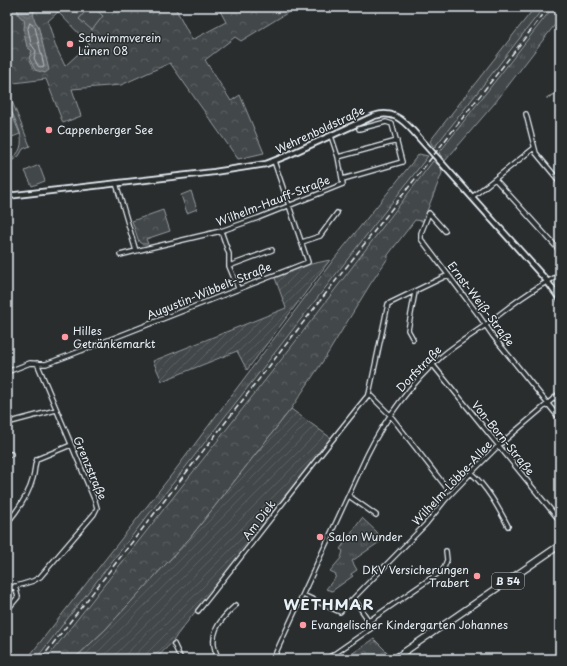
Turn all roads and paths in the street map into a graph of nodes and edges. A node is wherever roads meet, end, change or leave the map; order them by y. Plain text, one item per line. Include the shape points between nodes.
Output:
1 (526, 114) dead end
2 (359, 129) dead end
3 (331, 136) junction
4 (397, 142) junction
5 (534, 148) junction
6 (338, 157) junction
7 (274, 161) junction
8 (343, 179) junction
9 (495, 179) junction
10 (116, 183) junction
11 (560, 184) edge
12 (7, 196) edge
13 (472, 197) junction
14 (288, 206) junction
15 (337, 213) dead end
16 (221, 231) junction
17 (445, 231) dead end
18 (302, 242) junction
19 (272, 250) dead end
20 (136, 251) junction
21 (560, 251) edge
22 (120, 255) dead end
23 (230, 266) junction
24 (448, 275) junction
25 (560, 275) edge
26 (547, 281) junction
27 (238, 288) junction
28 (415, 292) junction
29 (560, 298) edge
30 (485, 325) junction
31 (413, 338) dead end
32 (37, 363) junction
33 (433, 365) junction
34 (7, 372) edge
35 (560, 393) edge
36 (369, 394) junction
37 (547, 403) junction
38 (56, 410) junction
39 (390, 415) junction
40 (560, 419) edge
41 (7, 424) edge
42 (71, 445) junction
43 (498, 446) junction
44 (471, 473) junction
45 (446, 487) dead end
46 (349, 496) junction
47 (376, 515) dead end
48 (560, 521) edge
49 (7, 523) edge
50 (508, 526) dead end
51 (560, 545) edge
52 (446, 551) dead end
53 (15, 586) junction
54 (7, 589) edge
55 (303, 595) junction
56 (354, 599) junction
57 (236, 605) dead end
58 (7, 610) edge
59 (198, 611) dead end
60 (369, 621) junction
61 (174, 644) dead end
62 (181, 659) edge
63 (219, 659) edge
64 (273, 659) edge
65 (327, 659) edge
66 (394, 659) edge

1 - 5 street
2 - 4 street via 386,122 392,124
3 - 6 street, Wilhelm-Hauff-Straße
3 - 7 street, Wehrenboldstraße
3 - 13 street, Wehrenboldstraße via 374,116 395,115
4 - 6 street
4 - 8 street via 402,162
5 - 9 street
5 - 11 street
6 - 8 street, Wilhelm-Hauff-Straße
7 - 10 street, Wehrenboldstraße via 243,168
7 - 14 street, Augustin-Wibbelt-Straße
8 - 14 street, Wilhelm-Hauff-Straße via 343,184
9 - 13 street
9 - 21 street
10 - 12 street, Wehrenboldstraße
10 - 20 street
13 - 26 street, Wehrenboldstraße
14 - 16 street, Wilhelm-Hauff-Straße
14 - 18 street, Augustin-Wibbelt-Straße
15 - 18 street via 320,236
16 - 20 street, Wilhelm-Hauff-Straße
16 - 23 street via 229,254
17 - 24 street, Ernst-Weiß-Straße via 429,213 421,232 421,239
18 - 27 street, Augustin-Wibbelt-Straße via 308,262
19 - 23 street
20 - 22 street, Wilhelm-Hauff-Straße
23 - 27 street
24 - 28 street
24 - 30 street, Ernst-Weiß-Straße
25 - 26 street, Dorfstraße
26 - 29 street, Wehrenboldstraße
26 - 30 street, Dorfstraße
27 - 32 street, Augustin-Wibbelt-Straße via 46,364
28 - 31 street via 408,330
28 - 36 street via 388,304
30 - 33 street, Dorfstraße
30 - 37 street, Ernst-Weiß-Straße
32 - 34 street, Augustin-Wibbelt-Straße via 30,363
32 - 38 street, Grenzstraße
33 - 39 street, Dorfstraße
33 - 43 street, Von-Born-Straße
35 - 37 street, Wilhelm-Löbbe-Allee
36 - 39 street
36 - 59 street, Am Diek
37 - 40 street, Ernst-Weiß-Straße
37 - 43 street, Wilhelm-Löbbe-Allee
38 - 41 street
38 - 42 street, Grenzstraße
39 - 45 street
39 - 46 street, Dorfstraße via 373,442
42 - 49 street via 37,460 28,490
42 - 53 street, Grenzstraße via 97,508 40,577
43 - 44 street, Wilhelm-Löbbe-Allee
43 - 48 street, Von-Born-Straße
44 - 50 street via 488,492
44 - 56 street, Wilhelm-Löbbe-Allee
46 - 47 street
46 - 55 street, Dorfstraße
51 - 66 main road, B 54
52 - 60 street via 447,560 443,570
53 - 54 street, Grenzstraße
53 - 58 street via 18,597
55 - 56 street, Wilhelm-Löbbe-Allee via 340,612
55 - 64 street, Dorfstraße
56 - 60 street
57 - 63 street via 216,628 214,645
60 - 65 street via 373,626
61 - 62 street

